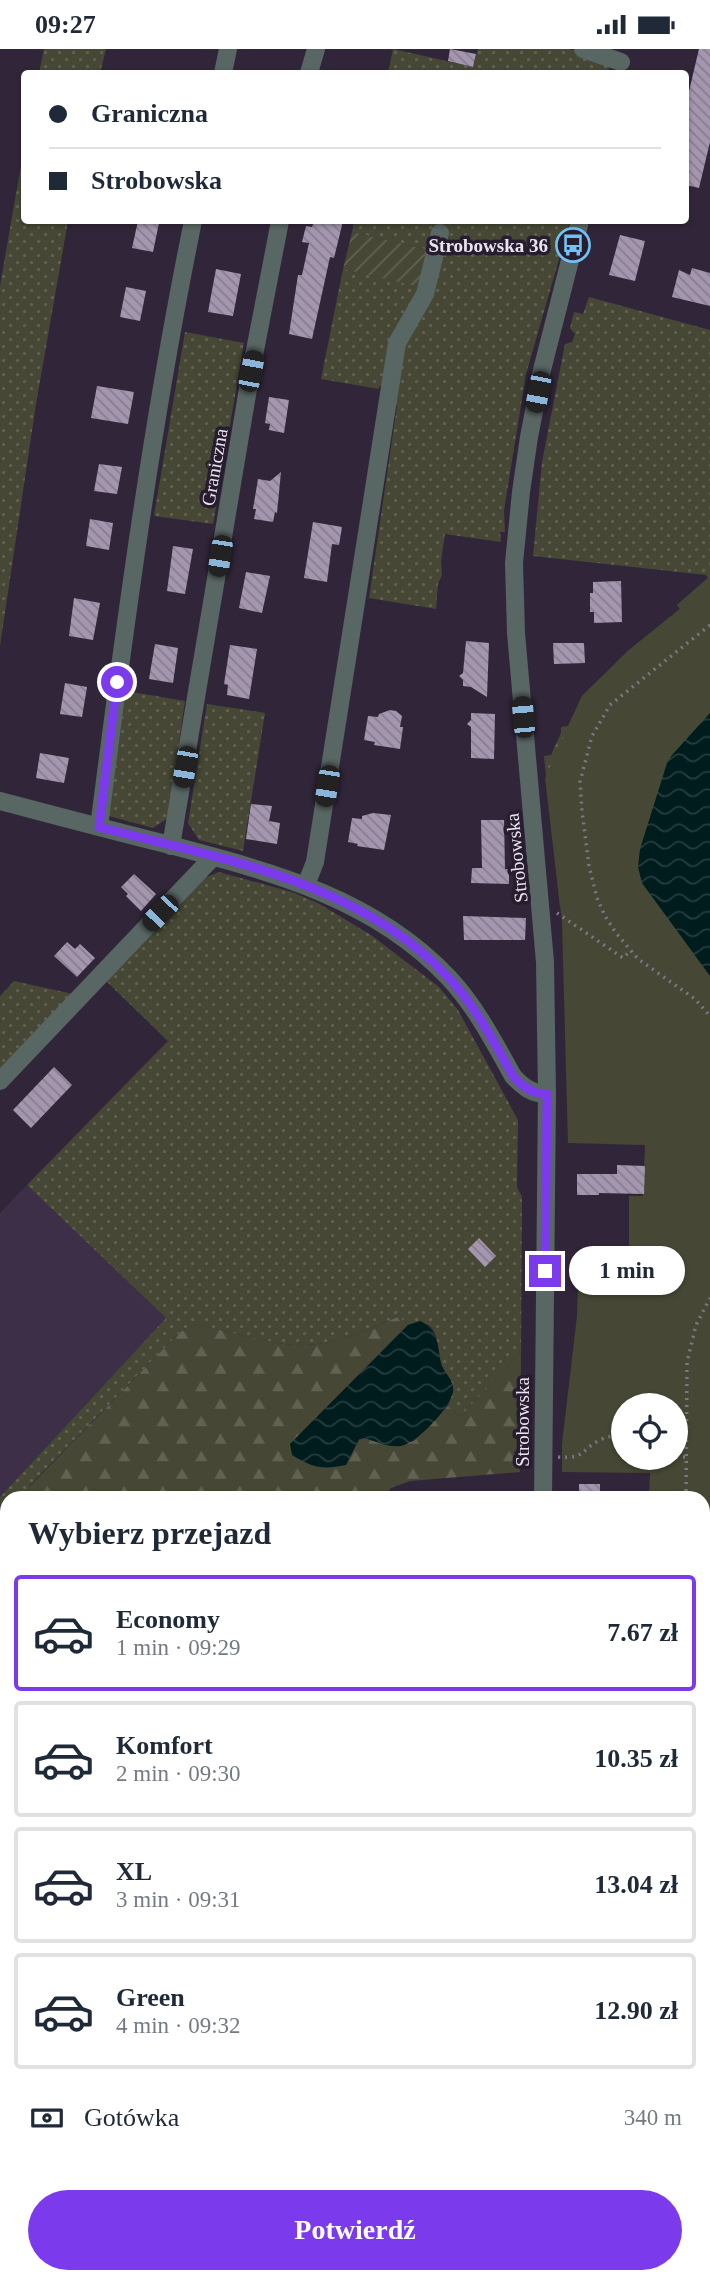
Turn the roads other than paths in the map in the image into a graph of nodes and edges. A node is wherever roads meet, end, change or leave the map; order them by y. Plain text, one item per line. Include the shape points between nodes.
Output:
1 (228, 49) edge
2 (316, 49) edge
3 (583, 49) edge
4 (621, 61) edge
5 (224, 70) edge
6 (310, 70) edge
7 (192, 224) edge
8 (279, 224) edge
9 (579, 224) edge
10 (440, 233) dead end
11 (0, 801) edge
12 (99, 827) junction
13 (171, 846) junction
14 (213, 857) junction
15 (306, 885) junction
16 (0, 1080) edge
17 (547, 1094) junction
18 (543, 1491) edge

1 - 5 street
2 - 6 street
3 - 4 street
7 - 12 street via 158,415
8 - 13 street, Graniczna
9 - 17 street, Strobowska via 529,437 514,563 516,633 542,910
10 - 15 street via 425,294 397,343 315,862
11 - 12 street
12 - 13 street
13 - 14 street
14 - 15 street
14 - 16 street
15 - 17 street via 359,909 424,954 472,1007 513,1076 522,1086
17 - 18 street, Strobowska

